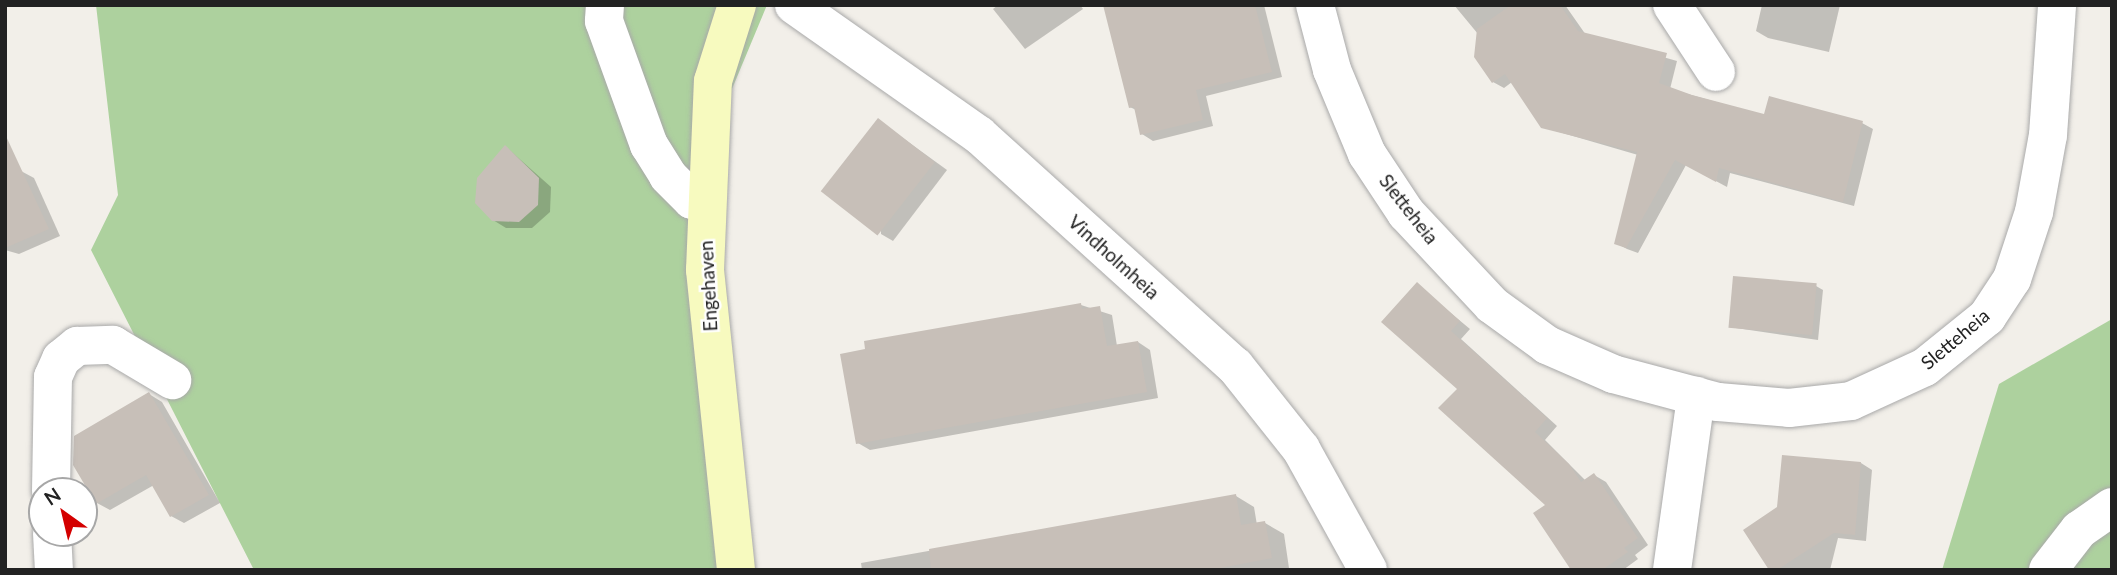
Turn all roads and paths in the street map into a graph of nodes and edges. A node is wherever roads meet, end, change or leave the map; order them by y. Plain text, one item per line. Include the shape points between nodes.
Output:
1 (605, 5) edge
2 (737, 5) edge
3 (794, 5) edge
4 (1315, 5) edge
5 (1672, 5) edge
6 (2057, 5) edge
7 (1716, 72) dead end
8 (705, 200) junction
9 (172, 380) dead end
10 (1696, 397) junction
11 (51, 477) edge
12 (2112, 507) edge
13 (53, 547) edge
14 (54, 570) edge
15 (736, 570) edge
16 (1368, 570) edge
17 (1672, 570) edge
18 (2048, 570) edge

1 - 8 street via 604,21 649,145 668,176 692,200
2 - 8 street, Engehaven via 713,81
3 - 16 street, Vindholmheia via 979,135 1236,366 1301,449
4 - 10 street, Sletteheia via 1332,70 1367,154 1406,213 1492,305 1547,345 1613,374
5 - 7 street
6 - 10 street, Sletteheia via 2048,135 2034,212 2012,279 1986,317 1925,367 1851,401 1789,408
8 - 15 street, Engehaven via 705,270
9 - 11 street via 113,345 77,346 61,359 53,377
10 - 17 street
12 - 18 street via 2079,530
13 - 14 street

